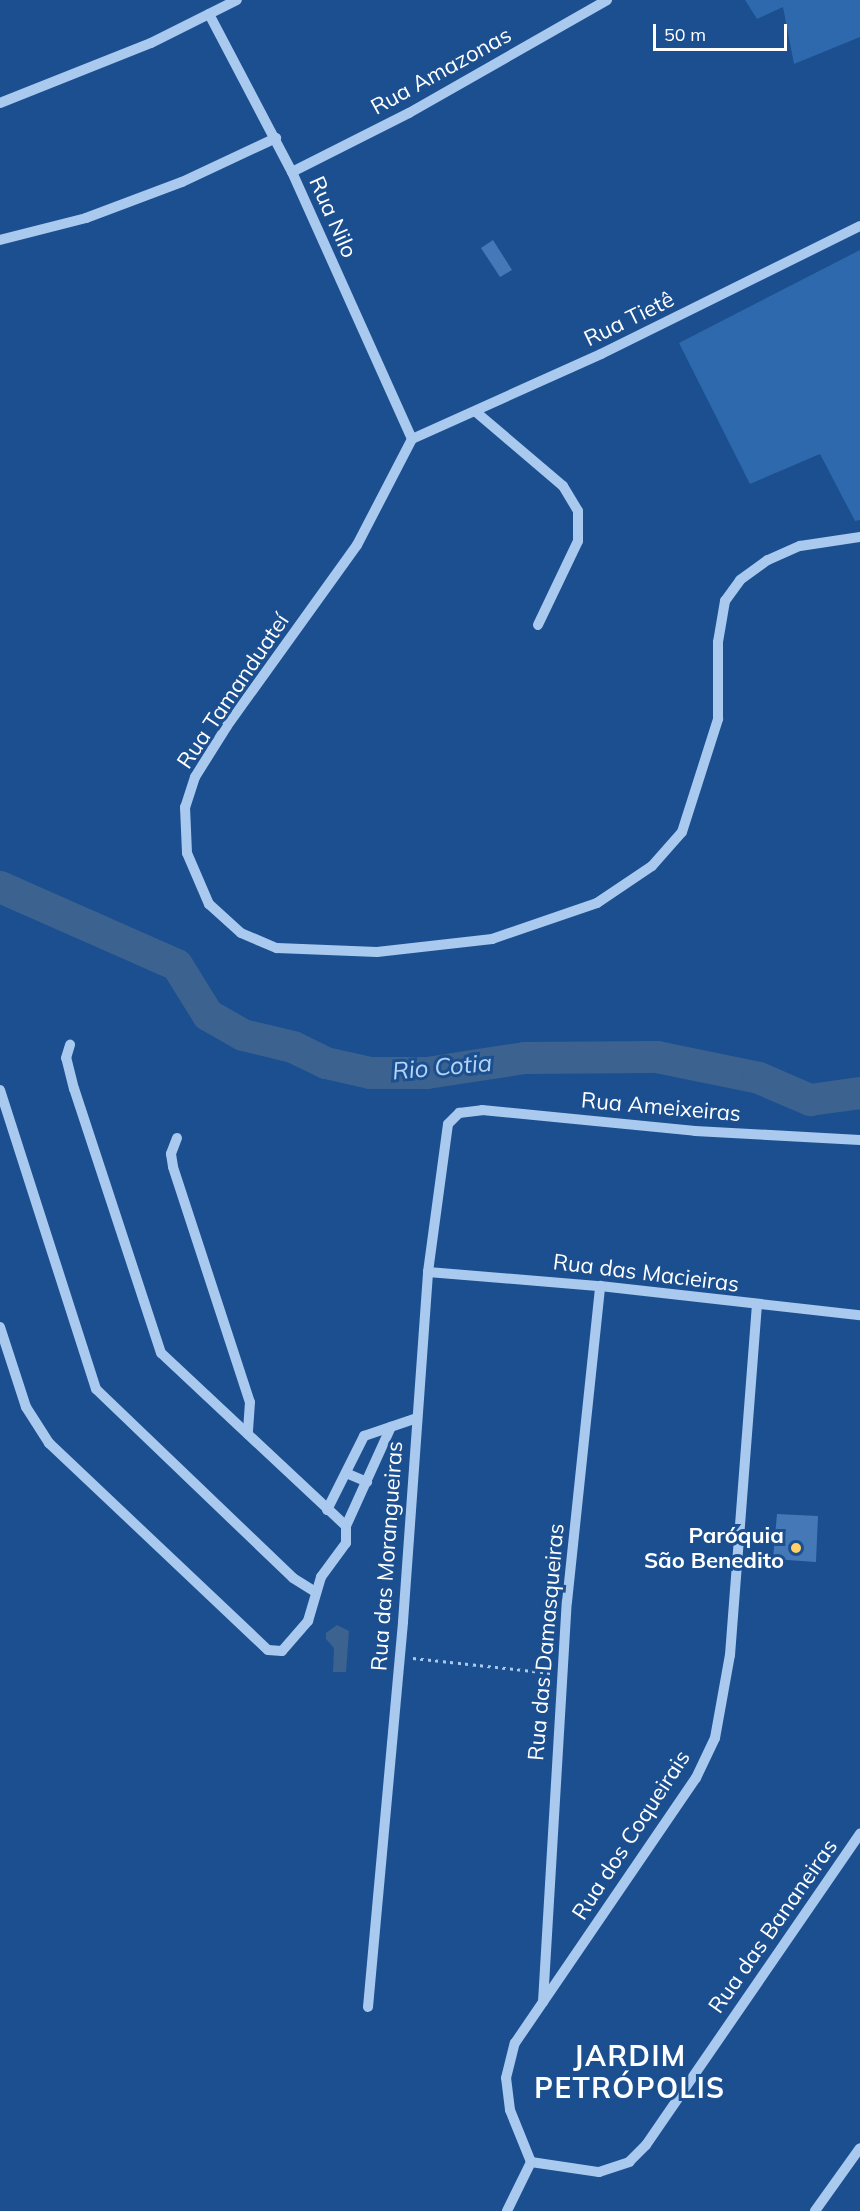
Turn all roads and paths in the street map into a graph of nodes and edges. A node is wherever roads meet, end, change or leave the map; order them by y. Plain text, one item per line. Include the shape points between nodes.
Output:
1 (237, 0) edge
2 (607, 0) edge
3 (209, 14) junction
4 (0, 103) edge
5 (276, 138) junction
6 (292, 172) junction
7 (860, 226) edge
8 (0, 240) edge
9 (476, 412) junction
10 (412, 439) junction
11 (860, 537) edge
12 (538, 625) dead end
13 (70, 1045) dead end
14 (0, 1090) edge
15 (459, 1113) joint
16 (177, 1138) dead end
17 (860, 1140) edge
18 (428, 1272) junction
19 (600, 1286) junction
20 (757, 1306) junction
21 (860, 1315) edge
22 (0, 1327) edge
23 (417, 1418) junction
24 (391, 1427) junction
25 (248, 1434) junction
26 (346, 1473) junction
27 (367, 1482) junction
28 (327, 1510) junction
29 (346, 1526) junction
30 (315, 1592) junction
31 (400, 1656) junction
32 (562, 1674) junction
33 (860, 1834) edge
34 (543, 2002) junction
35 (368, 2007) dead end
36 (860, 2148) edge
37 (531, 2162) junction
38 (507, 2211) edge
39 (815, 2211) edge

1 - 3 street
2 - 6 street, Rua Amazonas via 409,113
3 - 4 street via 151,43
3 - 5 street, Rua Nilo
5 - 6 street, Rua Nilo
5 - 8 street via 182,182 86,218
6 - 10 street, Rua Nilo
7 - 9 street, Rua Tietê
9 - 10 street, Rua Tietê
9 - 12 street via 563,486 578,511 578,541
10 - 11 street, Rua Tamanduateí via 357,545 227,726 195,777 185,807 187,853 209,904 241,933 277,948 377,952 492,939 597,903 652,866 682,832 718,719 718,642 725,600 740,580 768,560 800,546
13 - 25 street via 66,1058 74,1089 157,1346 173,1367
14 - 30 street via 96,1389 293,1578
15 - 17 street, Rua Ameixeiras via 482,1110 695,1131
15 - 18 street, Rua das Morangueiras via 448,1124 444,1137
16 - 25 street via 171,1154 173,1167 250,1402
18 - 19 street, Rua das Macieiras
18 - 23 street, Rua das Morangueiras
19 - 20 street, Rua das Macieiras
19 - 32 street, Rua das Damasqueiras
20 - 21 street, Rua das Macieiras
20 - 34 street, Rua dos Coqueirais via 730,1655 715,1738 696,1778
22 - 30 street via 26,1407 49,1443 268,1650 282,1651 308,1621
23 - 24 street
23 - 31 street, Rua das Morangueiras
24 - 26 street via 364,1436
24 - 27 street
25 - 28 street
26 - 27 street
26 - 28 street
27 - 29 street
28 - 29 street
29 - 30 street via 346,1543
31 - 32 path
31 - 35 street, Rua das Morangueiras
32 - 34 street, Rua das Damasqueiras
33 - 37 street, Rua das Bananeiras via 646,2145 629,2162 599,2172
34 - 37 street, Rua dos Coqueirais via 515,2043 506,2078 510,2110
36 - 39 street
37 - 38 street

